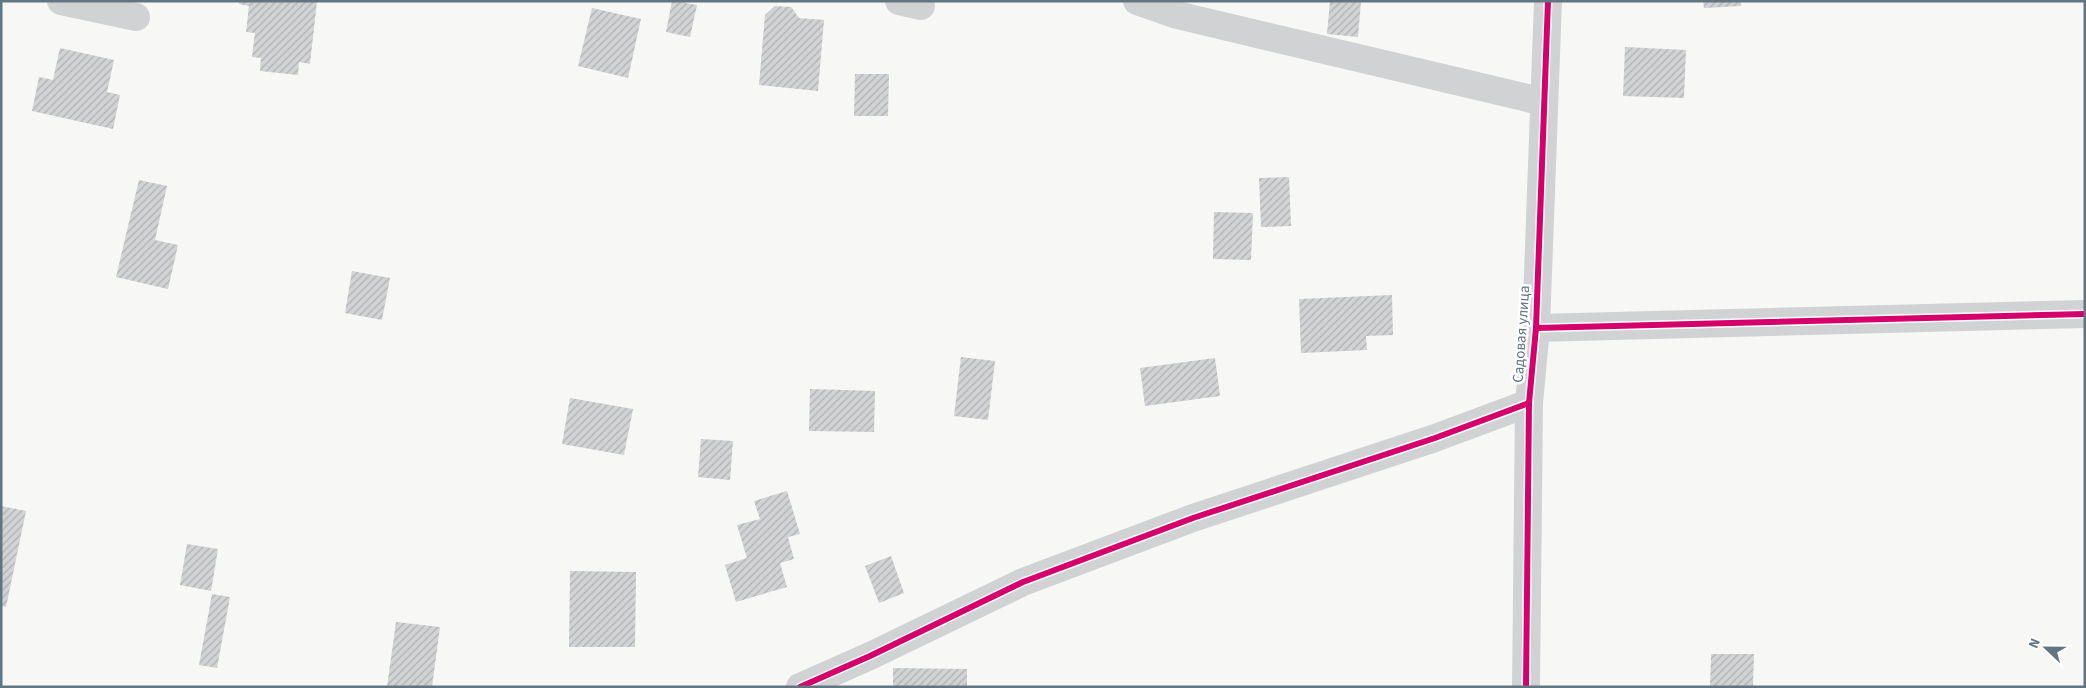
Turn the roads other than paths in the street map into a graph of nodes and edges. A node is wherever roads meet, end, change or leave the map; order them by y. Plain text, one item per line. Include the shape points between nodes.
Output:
1 (61, 1) edge
2 (1137, 1) edge
3 (1548, 1) edge
4 (136, 17) dead end
5 (1544, 102) junction
6 (2085, 314) edge
7 (1536, 328) junction
8 (1529, 403) junction
9 (800, 687) edge
10 (1526, 687) edge

1 - 4 street
2 - 5 street via 1176,15
3 - 5 street, Садовая улица
5 - 7 street, Садовая улица
6 - 7 street
7 - 8 street, Садовая улица
8 - 9 street via 1435,438 1192,518 1023,582
8 - 10 street, Садовая улица

